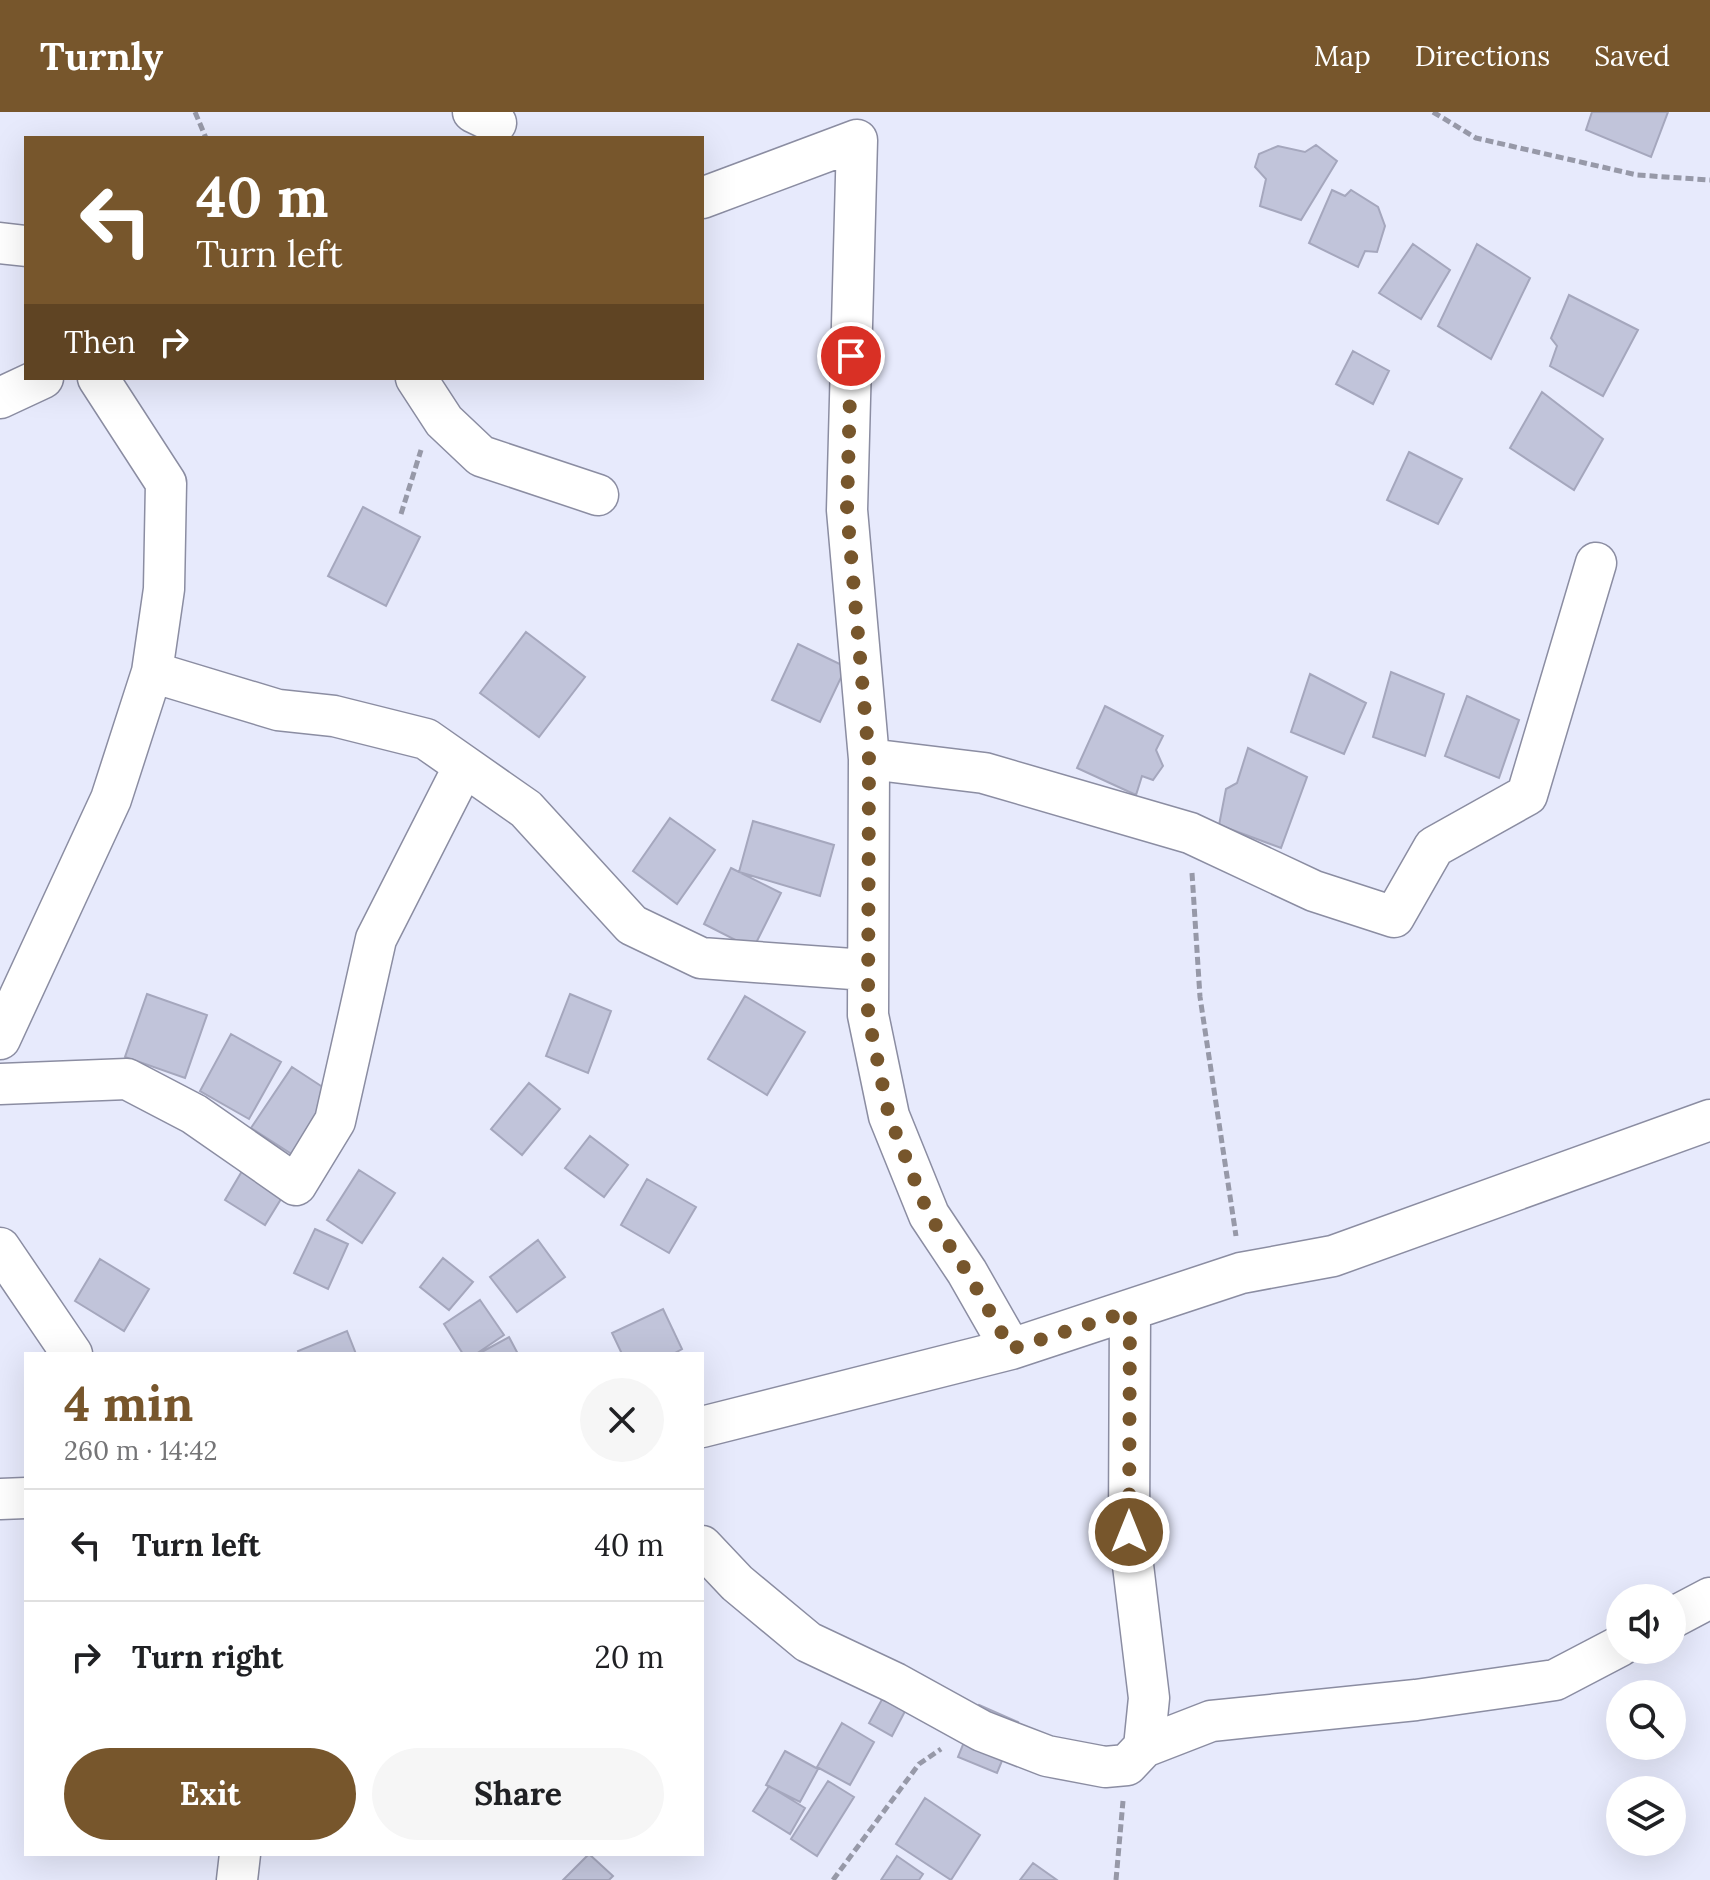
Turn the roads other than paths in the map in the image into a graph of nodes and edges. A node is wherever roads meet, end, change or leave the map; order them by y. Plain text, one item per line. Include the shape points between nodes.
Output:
1 (861, 126) edge
2 (704, 197) edge
3 (0, 243) edge
4 (24, 246) edge
5 (39, 380) edge
6 (99, 380) edge
7 (423, 388) edge
8 (0, 398) edge
9 (598, 495) dead end
10 (1596, 563) dead end
11 (152, 672) junction
12 (869, 759) junction
13 (464, 766) junction
14 (866, 970) junction
15 (0, 1039) edge
16 (0, 1084) edge
17 (1710, 1120) edge
18 (0, 1248) edge
19 (1130, 1311) junction
20 (1011, 1349) junction
21 (71, 1352) edge
22 (704, 1426) edge
23 (24, 1498) edge
24 (0, 1499) edge
25 (704, 1548) edge
26 (1710, 1598) edge
27 (1686, 1611) edge
28 (1606, 1653) edge
29 (1135, 1756) junction
30 (240, 1856) edge
31 (237, 1880) edge

1 - 2 street
1 - 12 street via 847,510
3 - 4 street
5 - 8 street
6 - 11 street via 166,483 164,589
7 - 9 street via 444,421 481,456
10 - 12 street via 1527,795 1434,847 1394,917 1314,891 1190,833 984,773
11 - 13 street via 278,710 334,716 426,739
11 - 15 street via 111,799
12 - 14 street
13 - 14 street via 526,809 632,925 701,958
13 - 16 street via 376,939 335,1121 296,1185 194,1114 127,1079
14 - 20 street via 868,1015 889,1116 929,1215
17 - 19 street via 1333,1256 1241,1273
18 - 21 street
19 - 20 street
19 - 29 street via 1129,1532 1149,1698
20 - 22 street
23 - 24 street
25 - 29 street via 808,1642 982,1731 1047,1756 1105,1767
26 - 27 street
28 - 29 street via 1555,1680 1211,1721
30 - 31 street

